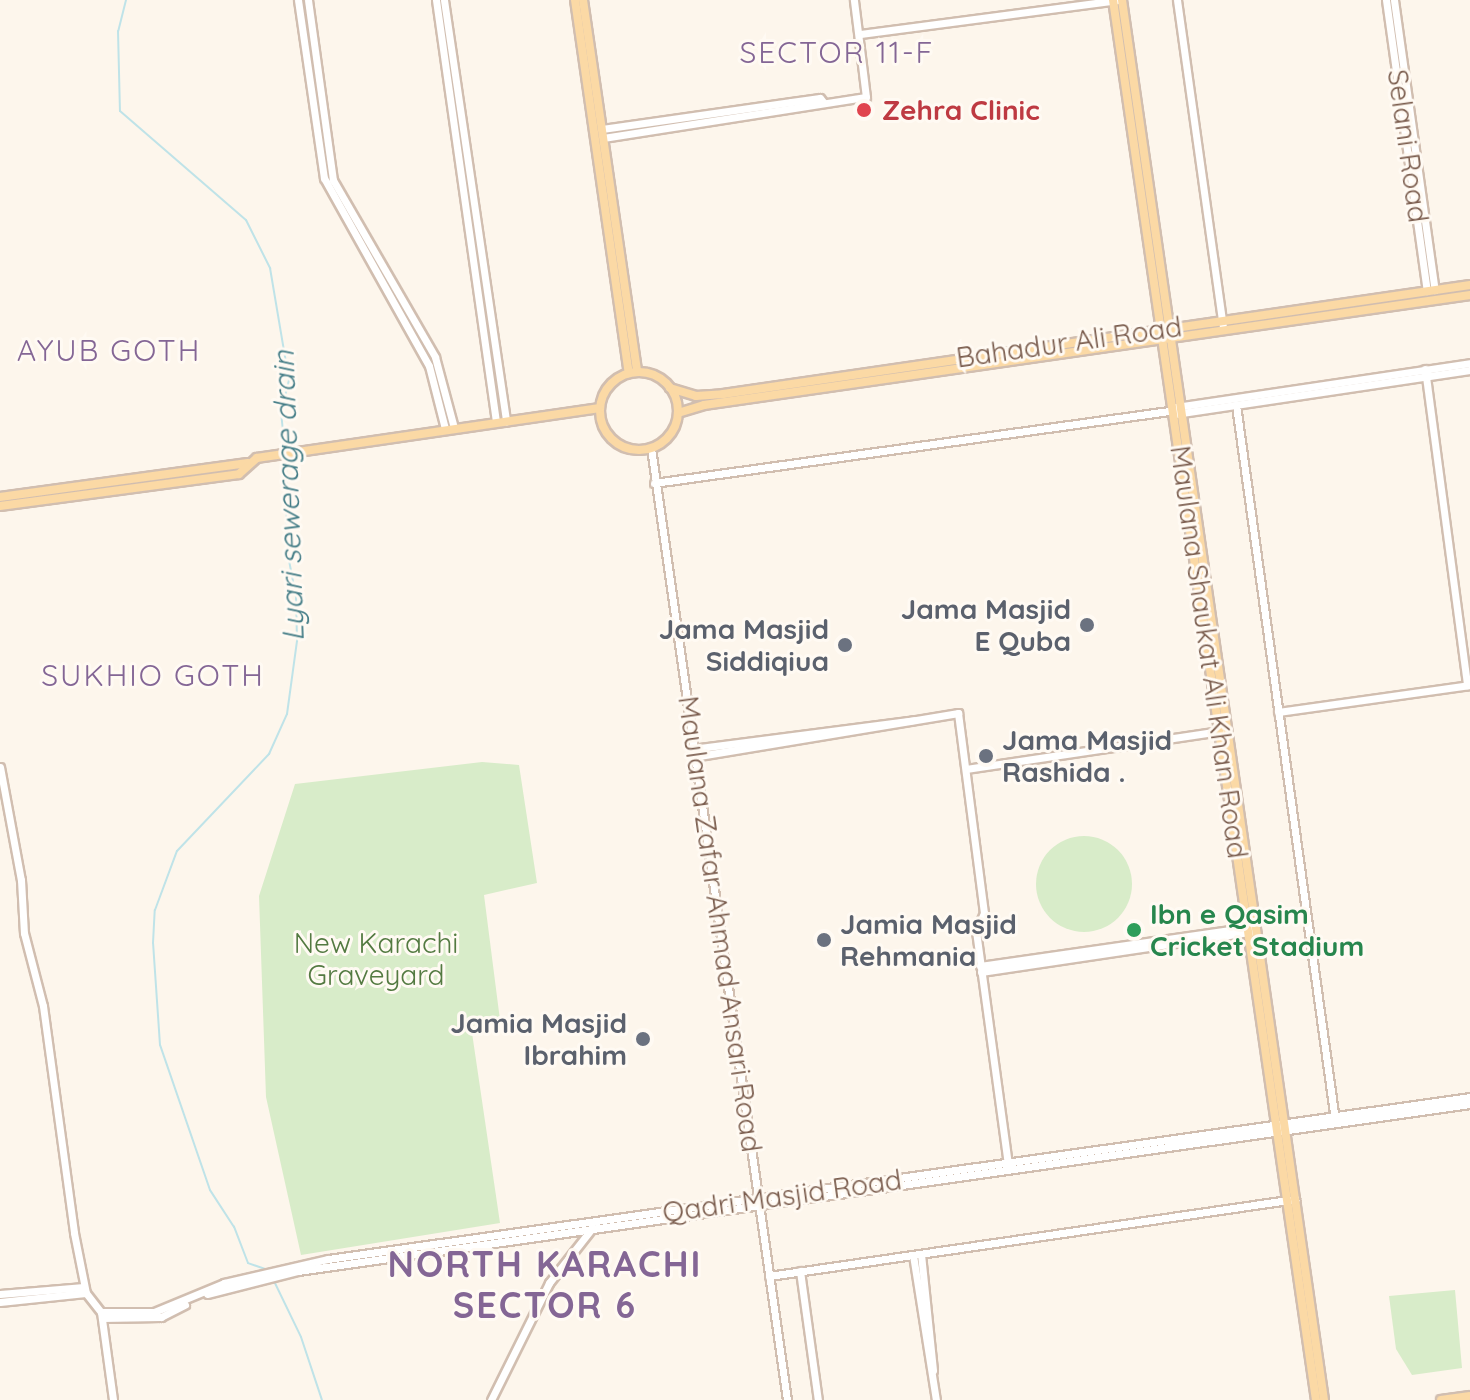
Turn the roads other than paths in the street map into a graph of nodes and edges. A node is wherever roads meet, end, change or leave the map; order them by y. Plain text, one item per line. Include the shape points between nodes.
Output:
1 (298, 0) edge
2 (308, 0) edge
3 (436, 0) edge
4 (444, 0) edge
5 (575, 0) edge
6 (583, 0) edge
7 (854, 0) edge
8 (1117, 0) edge
9 (1177, 0) edge
10 (1386, 0) edge
11 (1394, 0) edge
12 (860, 34) junction
13 (453, 89) junction
14 (602, 133) junction
15 (1470, 285) edge
16 (1431, 291) junction
17 (1470, 295) edge
18 (1223, 326) junction
19 (1166, 334) junction
20 (1470, 363) edge
21 (1470, 370) edge
22 (633, 373) junction
23 (1425, 373) junction
24 (670, 388) junction
25 (1236, 405) junction
26 (599, 408) junction
27 (1176, 411) junction
28 (678, 413) junction
29 (501, 421) junction
30 (450, 428) junction
31 (651, 448) junction
32 (248, 463) junction
33 (654, 483) junction
34 (0, 497) edge
35 (0, 506) edge
36 (1468, 666) edge
37 (1469, 685) edge
38 (1278, 712) junction
39 (1220, 731) junction
40 (693, 753) junction
41 (0, 767) edge
42 (966, 769) junction
43 (1252, 929) junction
44 (980, 969) junction
45 (1470, 1097) edge
46 (1470, 1104) edge
47 (1336, 1120) junction
48 (1281, 1127) junction
49 (1008, 1165) junction
50 (1291, 1200) junction
51 (760, 1204) junction
52 (593, 1224) junction
53 (917, 1254) junction
54 (800, 1271) junction
55 (769, 1276) junction
56 (85, 1290) junction
57 (0, 1294) edge
58 (0, 1302) edge
59 (102, 1315) junction
60 (1470, 1396) edge
61 (113, 1400) edge
62 (491, 1400) edge
63 (787, 1400) edge
64 (818, 1400) edge
65 (936, 1400) edge
66 (1316, 1400) edge
67 (1324, 1400) edge
68 (1441, 1400) edge

1 - 30 street via 324,178 429,366
2 - 30 street via 333,180 435,357
3 - 13 street
4 - 13 street
5 - 22 main road
6 - 14 main road
7 - 12 street
8 - 12 street
8 - 19 main road, Maulana Shaukat Ali Khan Road
9 - 18 street
10 - 16 street, Selani Road
11 - 16 street, Selani Road
12 - 14 street via 868,96 824,103 805,100
13 - 29 street
14 - 22 main road
15 - 16 main road, Bahadur Ali Road
16 - 18 main road, Bahadur Ali Road
17 - 18 main road, Bahadur Ali Road
18 - 19 main road, Bahadur Ali Road
19 - 24 main road, Bahadur Ali Road via 704,396
19 - 27 main road, Maulana Shaukat Ali Khan Road
19 - 28 main road, Bahadur Ali Road
20 - 23 street
21 - 23 street
22 - 24 main road via 653,375
22 - 26 main road via 610,384
23 - 25 street
23 - 27 street
23 - 36 street
24 - 28 main road
25 - 27 street
25 - 38 street
26 - 29 main road
26 - 31 main road via 605,431 617,444 633,450
27 - 33 street
27 - 39 main road, Maulana Shaukat Ali Khan Road
27 - 43 main road, Maulana Shaukat Ali Khan Road
28 - 31 main road via 671,433
29 - 30 main road
30 - 32 main road
31 - 33 street, Maulana Zafar Ahmad Ansari Road
32 - 34 main road
32 - 35 main road via 239,474
33 - 40 street, Maulana Zafar Ahmad Ansari Road
36 - 37 street
37 - 38 street
38 - 47 street
39 - 42 street
39 - 43 main road, Maulana Shaukat Ali Khan Road
40 - 42 street via 958,713
40 - 51 street, Maulana Zafar Ahmad Ansari Road
41 - 56 street
42 - 44 street via 984,913 976,931
43 - 44 street
43 - 48 main road, Maulana Shaukat Ali Khan Road
44 - 49 street
45 - 47 street, Qadri Masjid Road
46 - 47 street, Qadri Masjid Road
47 - 48 street, Qadri Masjid Road
48 - 49 street, Qadri Masjid Road
48 - 50 main road, Maulana Shaukat Ali Khan Road
48 - 51 street, Qadri Masjid Road
49 - 51 street, Qadri Masjid Road
50 - 53 street
50 - 66 main road, Maulana Shaukat Ali Khan Road
50 - 67 main road, Maulana Shaukat Ali Khan Road
51 - 52 street, Qadri Masjid Road
51 - 55 street, Maulana Zafar Ahmad Ansari Road
52 - 59 street, Qadri Masjid Road via 288,1270 230,1284 166,1310
52 - 62 street via 549,1283
53 - 54 street
53 - 65 street
54 - 55 street
54 - 64 street
55 - 63 street, Maulana Zafar Ahmad Ansari Road
56 - 57 street
56 - 58 street
56 - 59 street
59 - 61 street
60 - 68 main road

